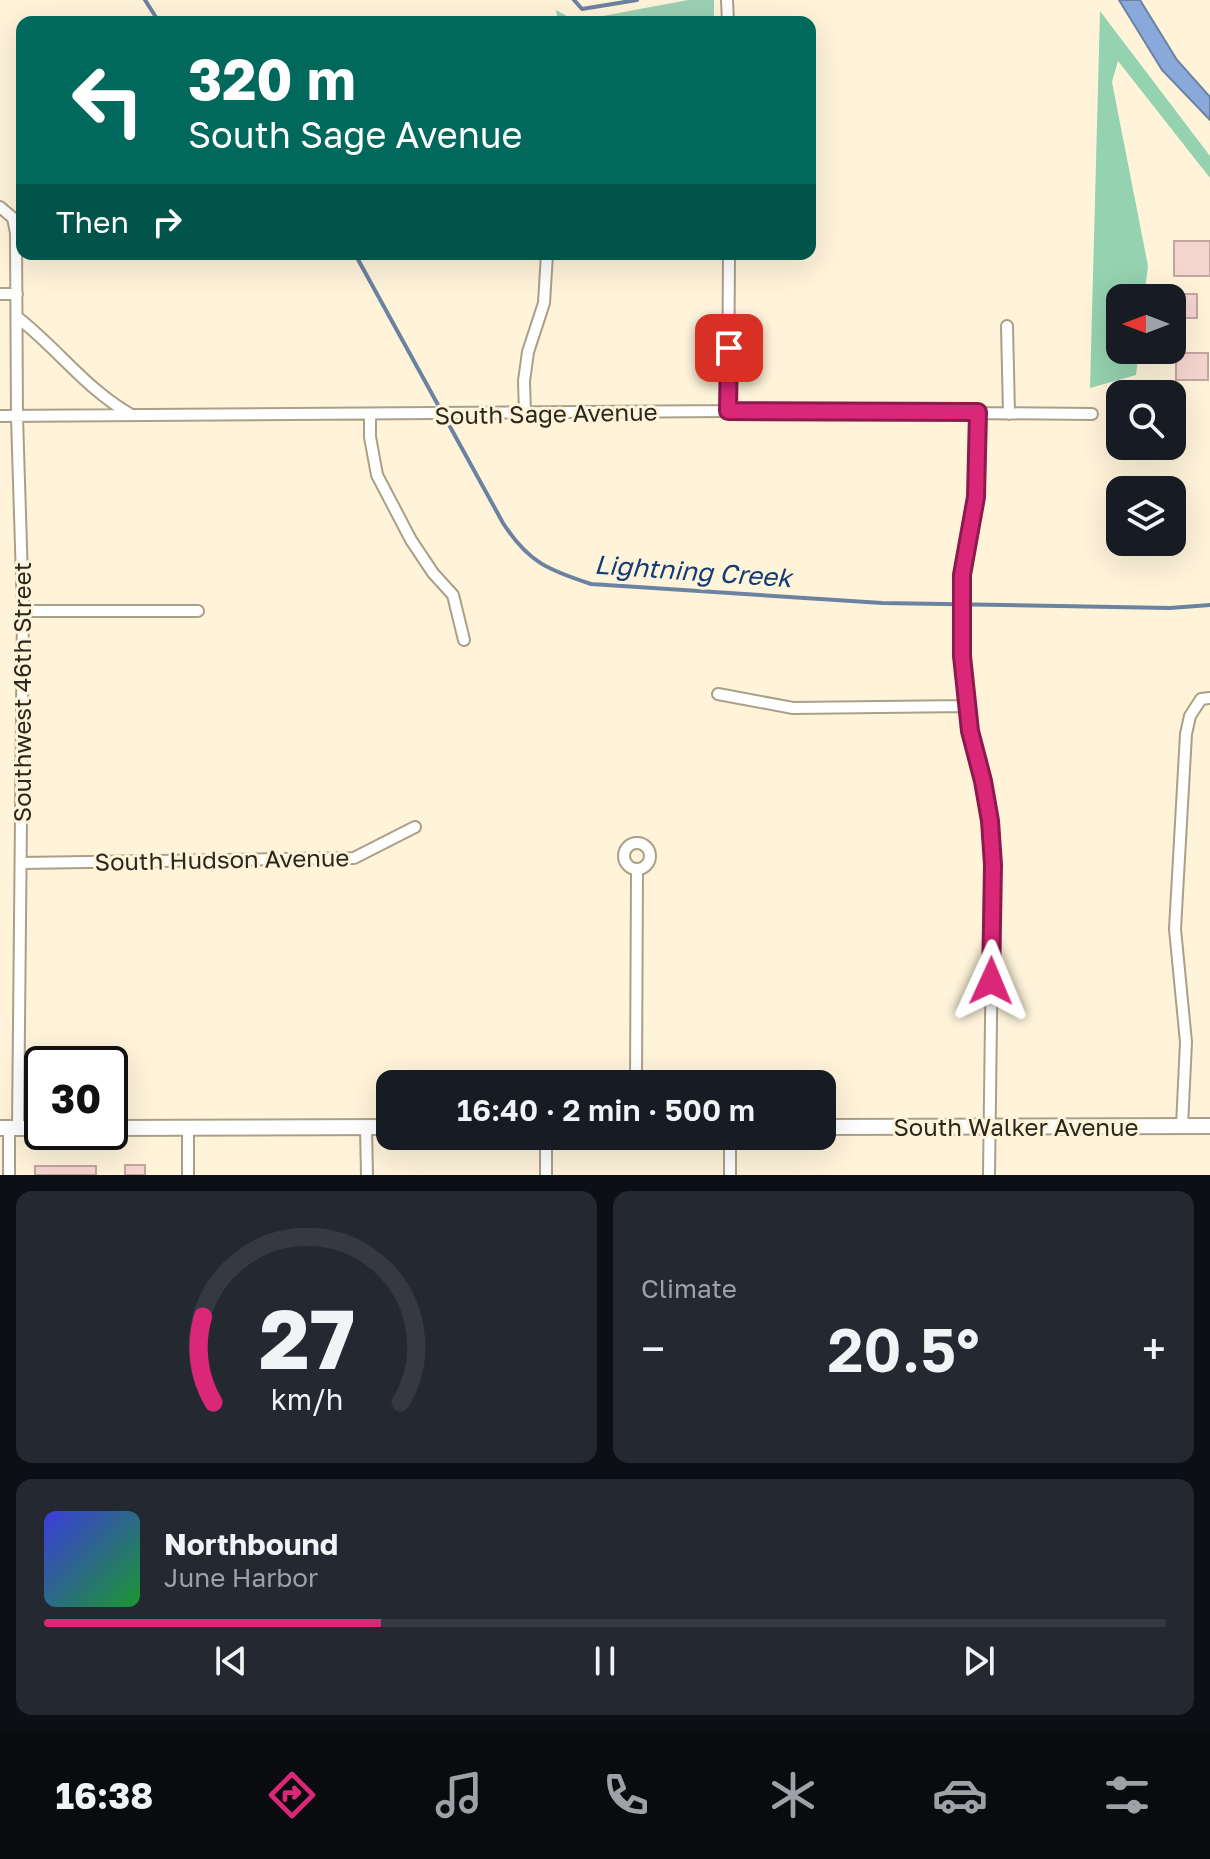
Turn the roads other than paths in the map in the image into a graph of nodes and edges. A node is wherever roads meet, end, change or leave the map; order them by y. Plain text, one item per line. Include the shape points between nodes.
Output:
1 (4, 209) edge
2 (16, 233) edge
3 (16, 260) edge
4 (547, 260) edge
5 (729, 260) edge
6 (0, 294) edge
7 (17, 294) junction
8 (17, 317) junction
9 (1007, 326) dead end
10 (728, 411) junction
11 (978, 412) junction
12 (525, 414) junction
13 (1009, 414) junction
14 (1092, 414) dead end
15 (131, 415) junction
16 (370, 415) junction
17 (0, 416) edge
18 (17, 417) junction
19 (23, 611) junction
20 (198, 611) dead end
21 (464, 640) dead end
22 (718, 694) dead end
23 (1210, 698) edge
24 (966, 706) junction
25 (415, 827) dead end
26 (21, 863) junction
27 (637, 869) dead end
28 (636, 1070) edge
29 (989, 1126) junction
30 (1182, 1126) junction
31 (1210, 1126) edge
32 (188, 1127) junction
33 (366, 1127) junction
34 (376, 1127) edge
35 (836, 1127) edge
36 (9, 1128) edge
37 (128, 1128) edge
38 (546, 1150) edge
39 (730, 1150) edge
40 (9, 1175) edge
41 (188, 1175) edge
42 (367, 1175) edge
43 (546, 1175) edge
44 (730, 1175) edge
45 (989, 1175) edge

1 - 2 street, Southwest 46th Street via 13,218
3 - 7 street, Southwest 46th Street
4 - 12 street via 544,303 528,352
5 - 10 street
6 - 7 street
7 - 8 street, Southwest 46th Street
8 - 15 street via 102,396
8 - 18 street, Southwest 46th Street
9 - 13 street
10 - 11 street, South Sage Avenue
10 - 12 street, South Sage Avenue
11 - 13 street, South Sage Avenue
11 - 24 street via 976,497 962,575
12 - 16 street, South Sage Avenue
13 - 14 street, South Sage Avenue
15 - 16 street, South Sage Avenue
15 - 18 street, South Sage Avenue
16 - 21 street via 377,475 411,540 453,595
17 - 18 street, South Sage Avenue
18 - 19 street, Southwest 46th Street
19 - 20 street
19 - 26 street, Southwest 46th Street
22 - 24 street via 793,708
23 - 30 street via 1201,699 1186,734 1175,929 1186,1042
24 - 29 street via 990,821 993,865
25 - 26 street, South Hudson Avenue via 354,858
26 - 36 street, Southwest 46th Street
27 - 28 street
29 - 30 main road, South Walker Avenue
29 - 35 main road, South Walker Avenue
29 - 45 street
30 - 31 main road, South Walker Avenue
32 - 33 main road
32 - 37 main road
32 - 41 street
33 - 34 main road
33 - 42 street
36 - 40 street, Southwest 46th Street
38 - 43 street
39 - 44 street

